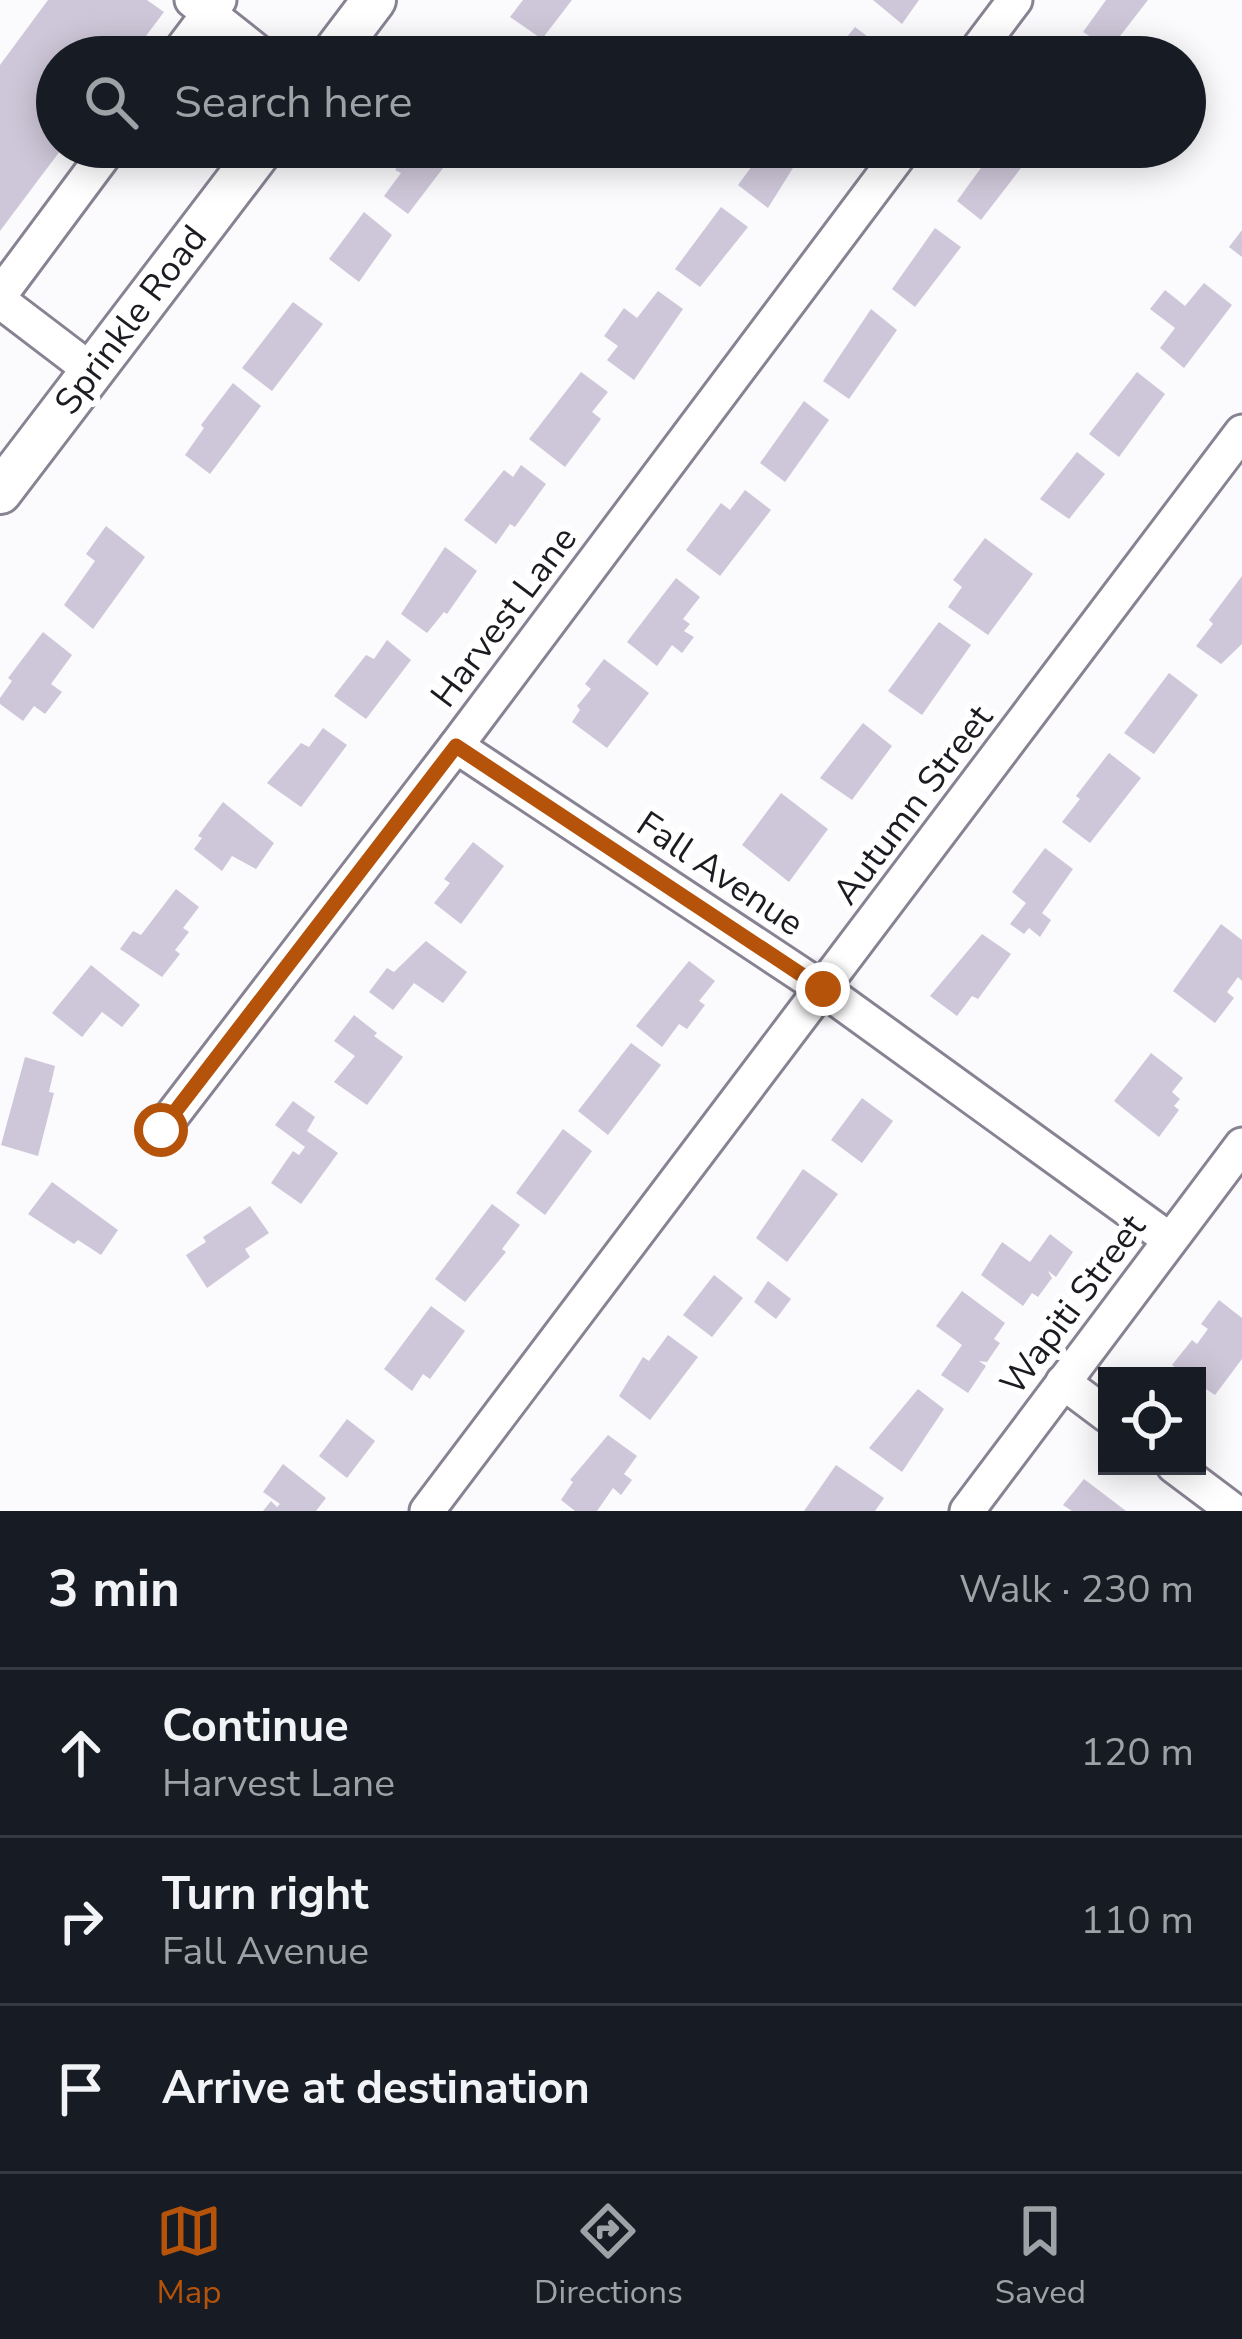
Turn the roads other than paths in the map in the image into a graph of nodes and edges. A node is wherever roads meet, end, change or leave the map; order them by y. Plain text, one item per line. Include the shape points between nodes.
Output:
1 (374, 0) edge
2 (1015, 0) edge
3 (206, 4) edge
4 (188, 36) edge
5 (241, 36) edge
6 (347, 36) edge
7 (988, 36) edge
8 (95, 168) edge
9 (247, 168) edge
10 (889, 168) edge
11 (0, 298) edge
12 (92, 371) junction
13 (1242, 431) edge
14 (0, 492) edge
15 (456, 746) junction
16 (823, 989) junction
17 (161, 1130) dead end
18 (1242, 1145) edge
19 (1170, 1240) junction
20 (1064, 1382) junction
21 (1098, 1408) edge
22 (1186, 1475) edge
23 (427, 1511) edge
24 (967, 1511) edge
25 (1234, 1511) edge

1 - 6 main road
2 - 7 street
3 - 4 street
3 - 5 street
8 - 11 street
9 - 12 main road, Sprinkle Road
10 - 15 street, Harvest Lane
11 - 12 street
12 - 14 main road, Sprinkle Road
13 - 16 street, Autumn Street
15 - 16 street, Fall Avenue
15 - 17 street, Harvest Lane
16 - 19 street, Fall Avenue
16 - 23 street, Autumn Street
18 - 19 street, Wapiti Street
19 - 20 street, Wapiti Street
20 - 21 street
20 - 24 street, Wapiti Street
22 - 25 street

